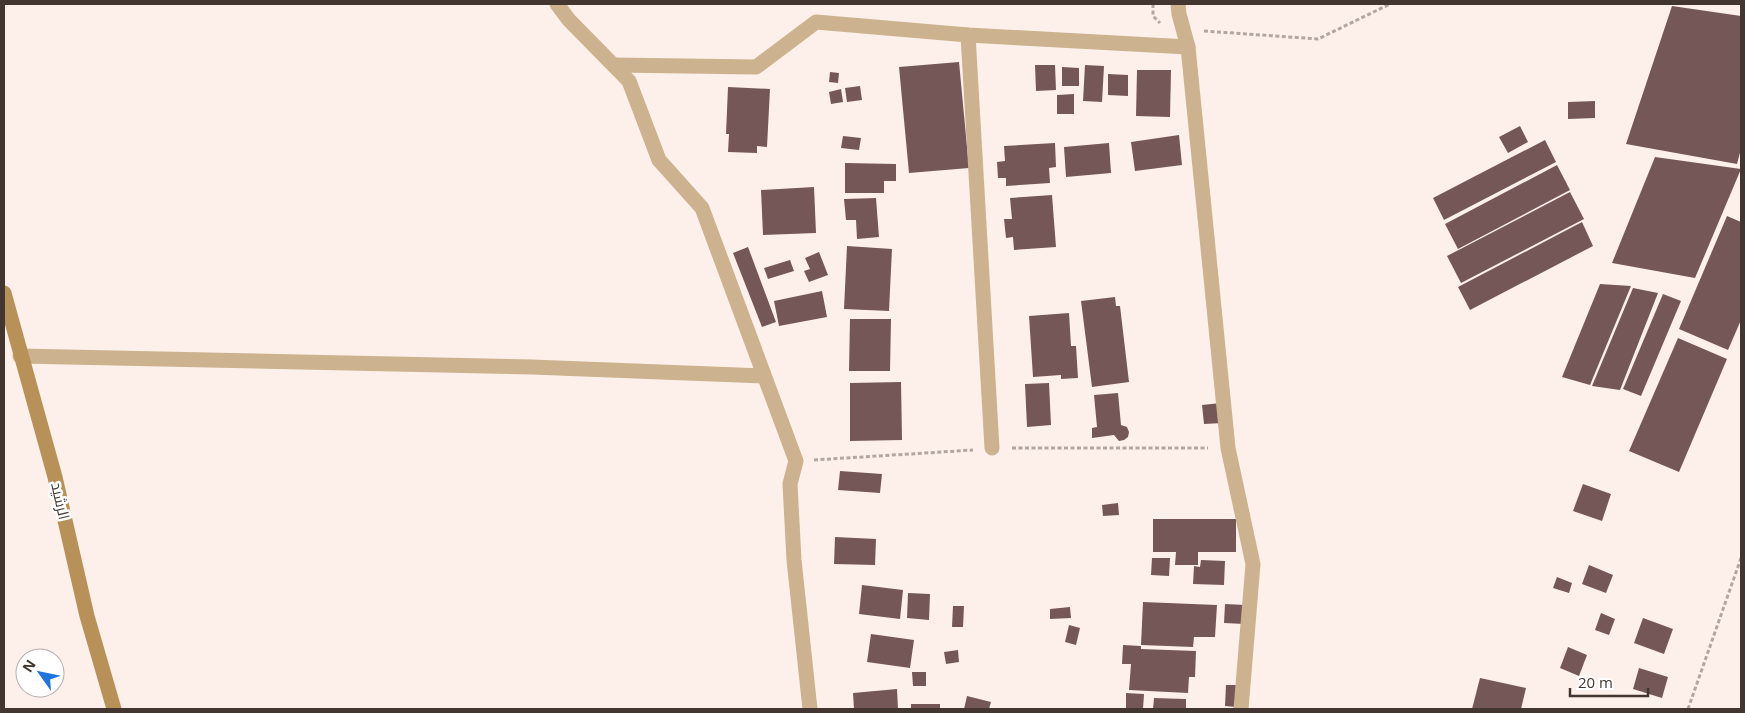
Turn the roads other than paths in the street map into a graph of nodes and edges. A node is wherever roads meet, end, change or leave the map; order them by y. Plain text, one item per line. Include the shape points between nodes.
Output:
1 (556, 4) edge
2 (1178, 4) edge
3 (968, 35) junction
4 (1188, 47) junction
5 (614, 65) junction
6 (4, 293) edge
7 (20, 356) junction
8 (764, 376) junction
9 (992, 448) road end
10 (114, 709) edge
11 (810, 709) edge
12 (1242, 709) edge

1 - 5 street
2 - 4 street
3 - 4 street
3 - 5 street via 816,22 756,67
3 - 9 street
4 - 12 street via 1228,448 1253,564
5 - 8 street via 629,81 659,160 702,208
6 - 7 main road, الرشيد
7 - 8 street via 532,367
7 - 10 main road, الرشيد
8 - 11 street via 796,461 790,484 794,560

